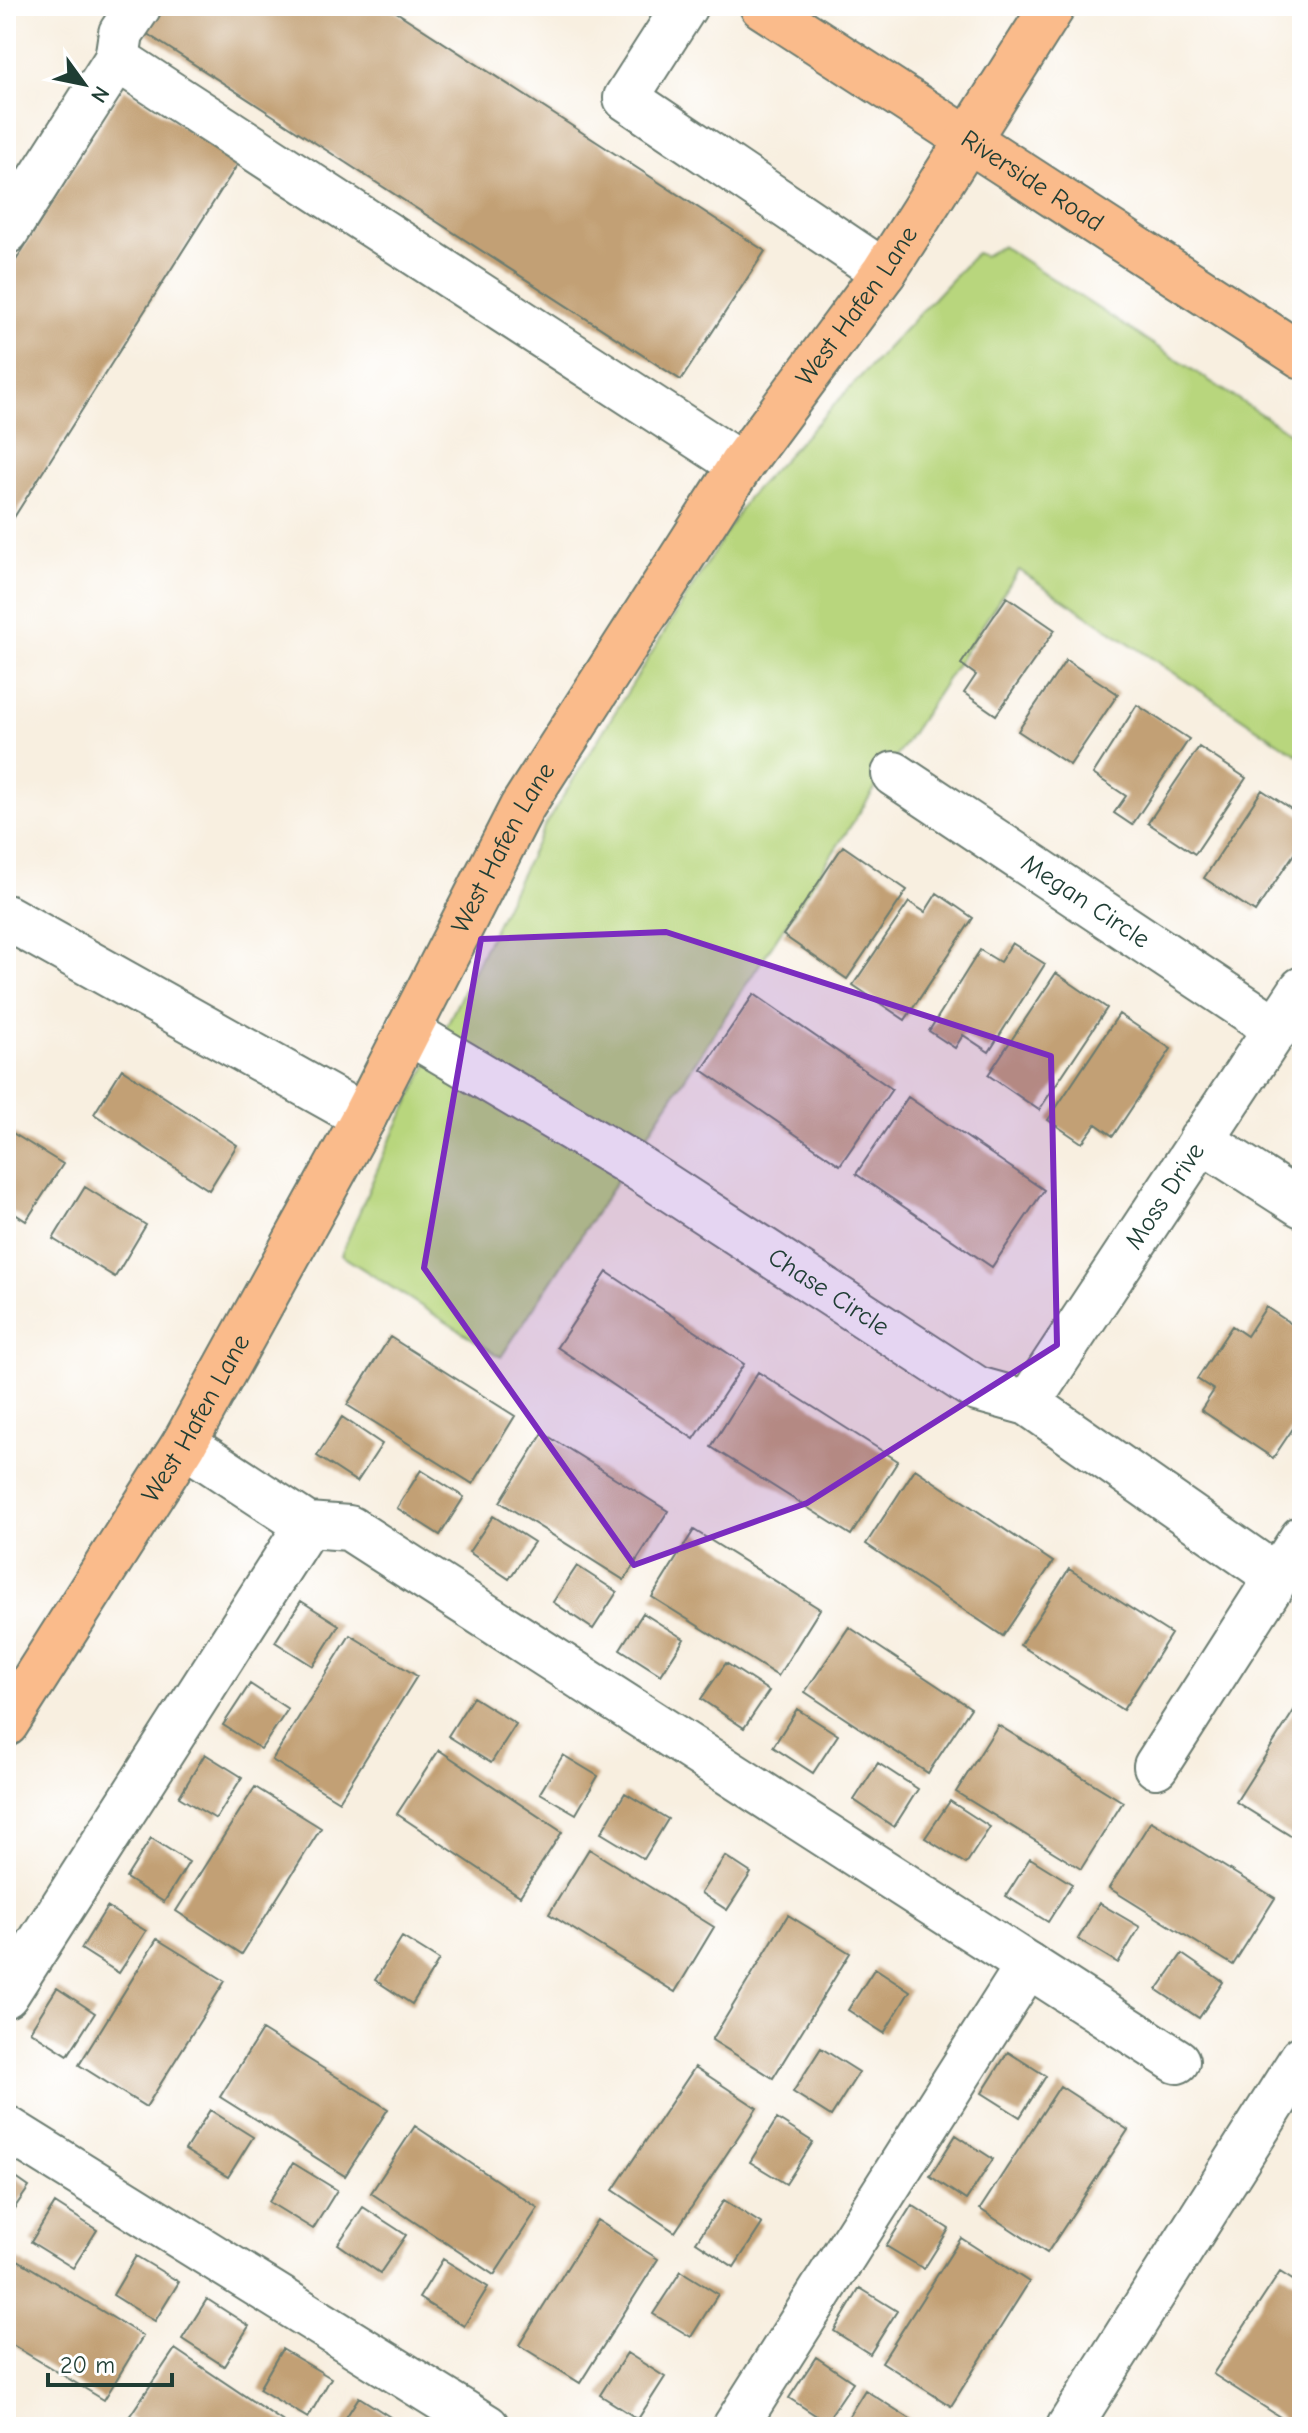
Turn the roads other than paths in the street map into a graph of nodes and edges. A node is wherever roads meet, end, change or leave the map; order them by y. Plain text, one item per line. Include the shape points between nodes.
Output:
1 (139, 6) edge
2 (685, 6) edge
3 (762, 6) edge
4 (1053, 6) edge
5 (117, 59) junction
6 (968, 140) junction
7 (6, 232) edge
8 (884, 272) junction
9 (1302, 356) edge
10 (741, 465) junction
11 (894, 774) dead end
12 (6, 917) edge
13 (1302, 989) edge
14 (1277, 1029) junction
15 (407, 1031) junction
16 (364, 1117) junction
17 (1201, 1140) junction
18 (1302, 1205) edge
19 (1028, 1403) junction
20 (184, 1444) junction
21 (307, 1525) junction
22 (1302, 1538) edge
23 (1277, 1577) junction
24 (6, 1724) edge
25 (1156, 1766) dead end
26 (1028, 1965) junction
27 (6, 1995) edge
28 (1302, 2058) edge
29 (1177, 2061) dead end
30 (6, 2128) edge
31 (1087, 2421) edge
32 (487, 2427) edge
33 (735, 2427) edge

1 - 5 street via 121,33
2 - 8 street via 626,98
3 - 6 main road, Riverside Road
4 - 6 main road, West Hafen Lane
5 - 7 street
5 - 10 street
6 - 8 main road, West Hafen Lane
6 - 9 main road, Riverside Road
8 - 10 main road, West Hafen Lane
10 - 15 main road, West Hafen Lane via 522,807
11 - 14 street, Megan Circle
12 - 16 street
13 - 14 street, Moss Drive
14 - 17 street, Moss Drive
15 - 16 main road, West Hafen Lane
15 - 19 street, Chase Circle via 635,1166 977,1389
16 - 20 main road, West Hafen Lane
17 - 18 street
17 - 19 street, Moss Drive
19 - 23 street, Chase Circle
20 - 21 street
20 - 24 main road, West Hafen Lane
21 - 26 street via 349,1528
21 - 27 street
22 - 23 street
23 - 25 street
26 - 29 street
26 - 33 street
28 - 31 street
30 - 32 street

